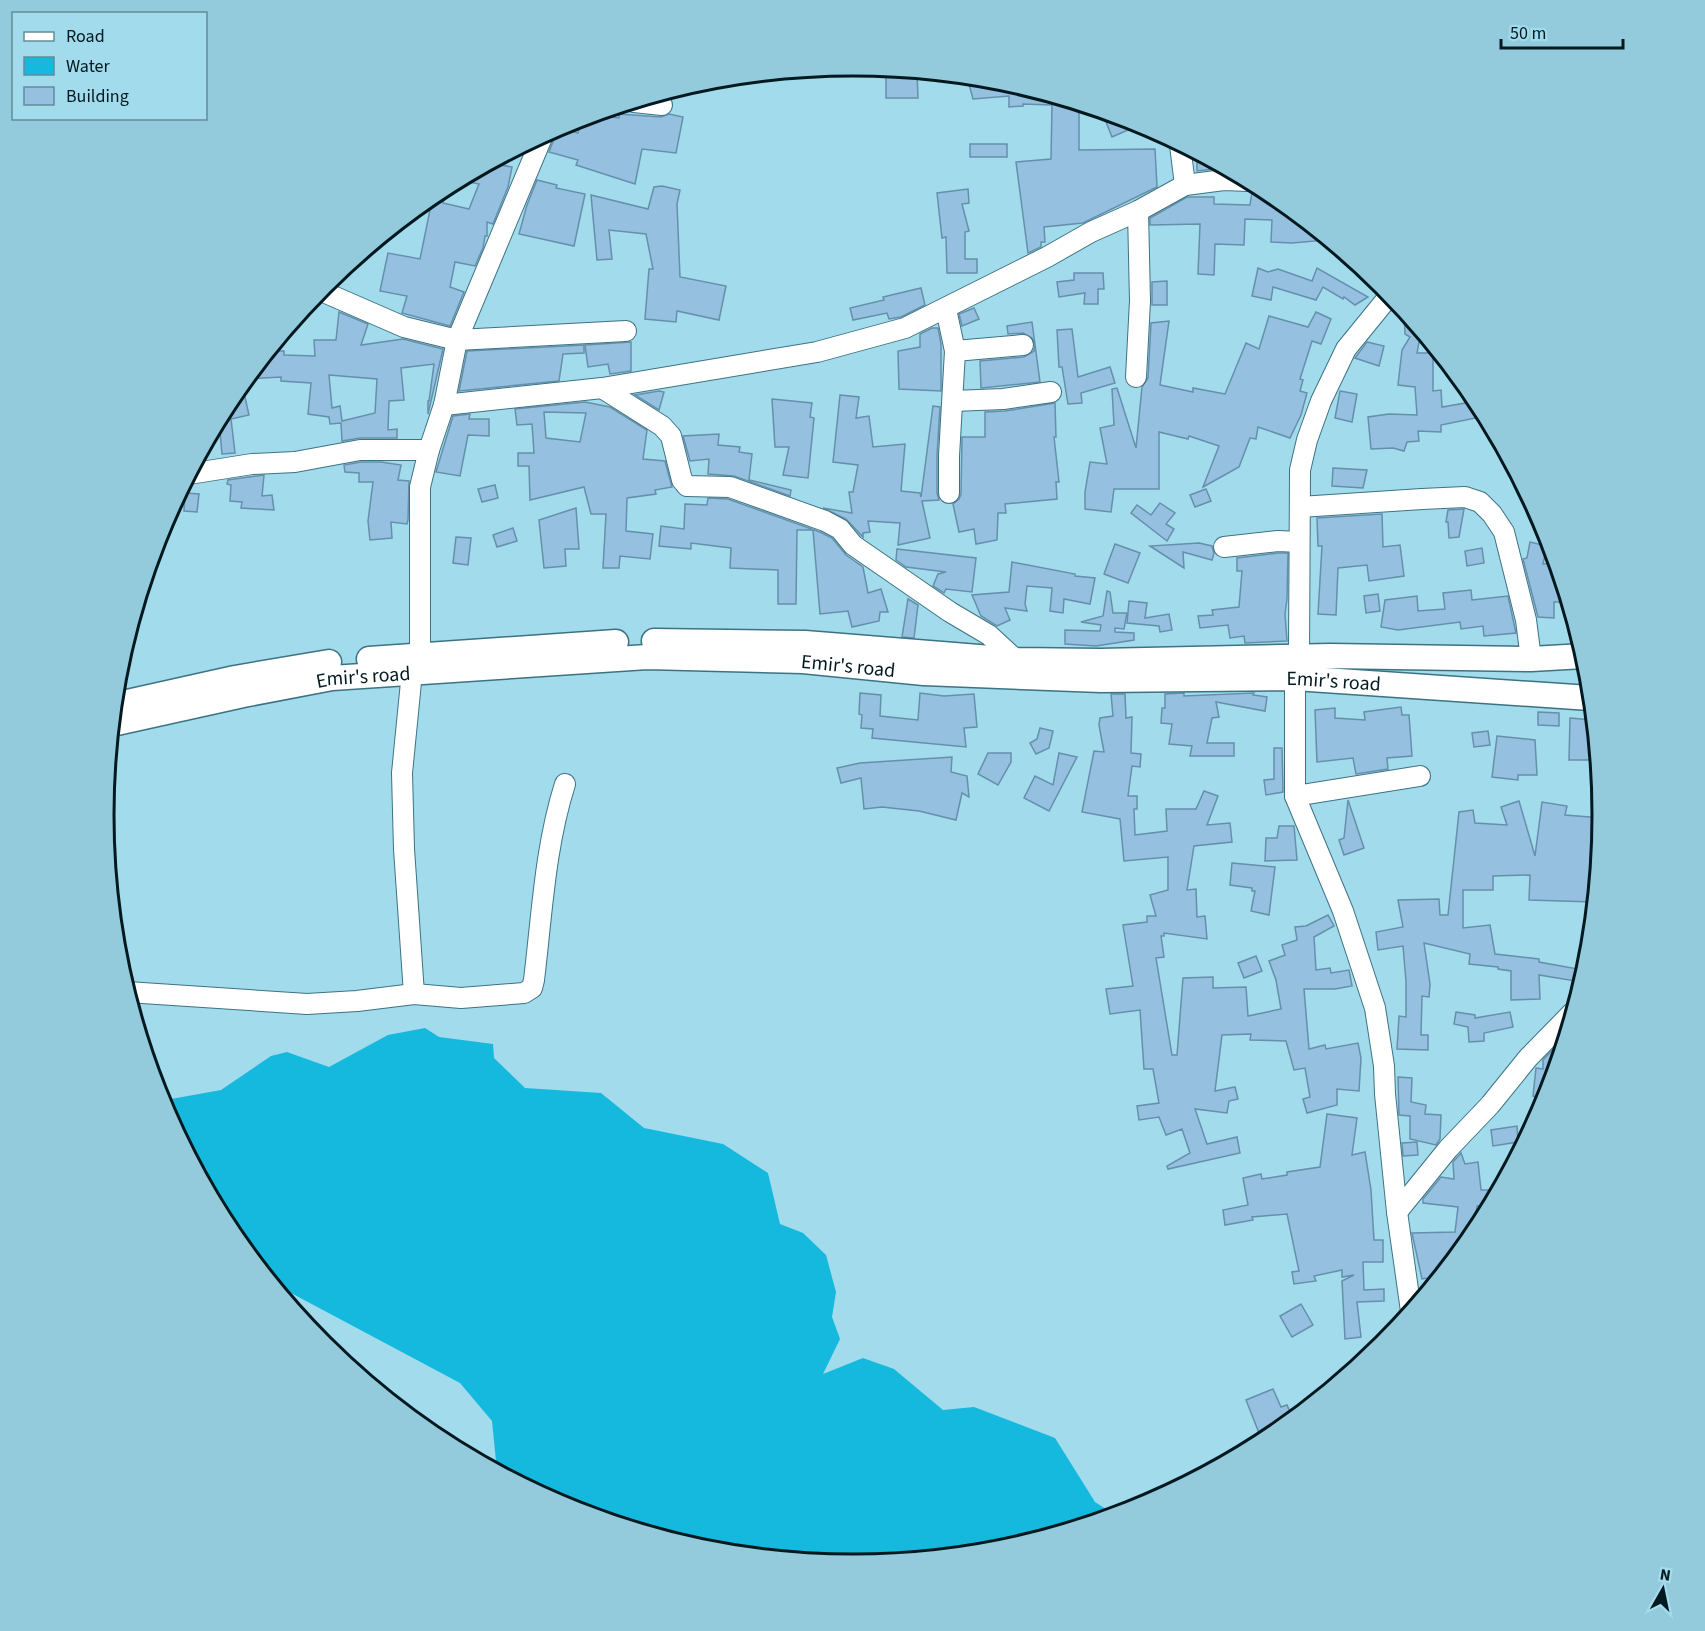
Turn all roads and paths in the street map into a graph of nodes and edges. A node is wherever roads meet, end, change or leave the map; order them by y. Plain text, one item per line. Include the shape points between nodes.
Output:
1 (654, 104) edge
2 (662, 105) dead end
3 (538, 148) edge
4 (1181, 154) edge
5 (1229, 180) edge
6 (1185, 185) junction
7 (1138, 211) junction
8 (329, 294) edge
9 (1384, 302) edge
10 (946, 309) junction
11 (626, 331) dead end
12 (457, 340) junction
13 (1023, 345) dead end
14 (955, 351) junction
15 (1136, 377) dead end
16 (602, 388) junction
17 (1051, 392) dead end
18 (953, 401) junction
19 (444, 405) junction
20 (429, 450) junction
21 (199, 472) edge
22 (949, 493) dead end
23 (1299, 507) junction
24 (1299, 542) junction
25 (1224, 547) dead end
26 (1574, 657) edge
27 (1531, 659) junction
28 (1016, 660) junction
29 (416, 663) junction
30 (1297, 667) junction
31 (1581, 697) edge
32 (123, 703) edge
33 (120, 722) edge
34 (1420, 776) dead end
35 (566, 784) dead end
36 (1295, 796) junction
37 (136, 993) edge
38 (414, 994) junction
39 (1561, 1025) edge
40 (1397, 1212) junction
41 (1410, 1301) edge

1 - 2 street
3 - 12 street
4 - 6 street
5 - 6 street
6 - 7 street
7 - 10 street
7 - 15 street via 1140,301
8 - 12 street via 404,327
9 - 23 street via 1346,349 1321,402 1300,470
10 - 14 street
10 - 16 street via 905,328 817,352
11 - 12 street
12 - 19 street
13 - 14 street
14 - 18 street
16 - 19 street
16 - 28 street via 662,426 671,436 687,486 730,487 825,521 950,612 989,635
17 - 18 street
18 - 22 street
19 - 20 street
20 - 21 street via 360,450
20 - 29 street via 420,487
23 - 24 street
23 - 27 street via 1465,497 1480,502 1504,532 1526,620
24 - 25 street
24 - 30 street
26 - 27 main road, Emir's road
27 - 30 main road, Emir's road via 1443,656
28 - 29 main road, Emir's road via 805,643 643,641
28 - 30 main road, Emir's road
29 - 30 main road, Emir's road via 647,657 802,661 924,673 1101,680
29 - 32 main road, Emir's road via 330,662
29 - 33 main road, Emir's road
29 - 38 street via 402,774
30 - 31 main road, Emir's road
30 - 36 street
34 - 36 street
35 - 38 street via 547,862 532,988 524,993 461,998
36 - 40 street via 1343,911 1374,1008 1384,1066
37 - 38 street via 307,1004
39 - 40 street via 1448,1149
40 - 41 street

